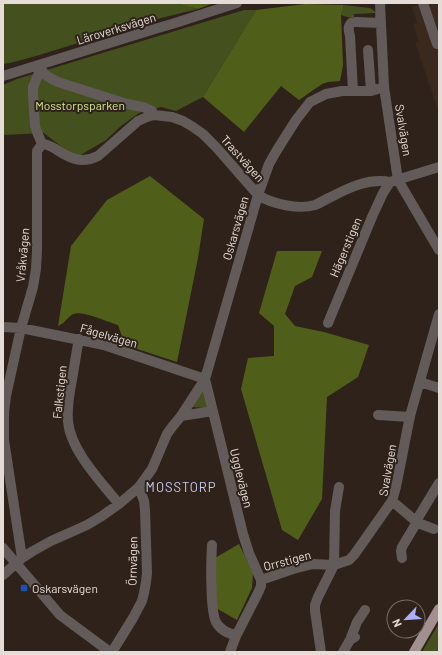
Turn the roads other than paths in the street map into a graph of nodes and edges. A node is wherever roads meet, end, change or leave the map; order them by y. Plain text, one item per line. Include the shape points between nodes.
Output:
1 (237, 3) edge
2 (380, 3) edge
3 (423, 3) edge
4 (381, 23) junction
5 (437, 44) dead end
6 (368, 50) dead end
7 (39, 65) junction
8 (3, 76) edge
9 (384, 87) junction
10 (353, 91) junction
11 (371, 91) junction
12 (154, 115) junction
13 (42, 144) junction
14 (439, 167) edge
15 (394, 181) junction
16 (258, 194) junction
17 (439, 250) edge
18 (439, 314) edge
19 (328, 323) dead end
20 (3, 327) edge
21 (22, 328) junction
22 (79, 339) junction
23 (206, 380) junction
24 (420, 382) junction
25 (439, 388) edge
26 (213, 411) junction
27 (378, 415) dead end
28 (181, 416) junction
29 (410, 417) junction
30 (439, 483) edge
31 (139, 487) junction
32 (338, 487) dead end
33 (392, 501) junction
34 (119, 504) junction
35 (416, 522) junction
36 (434, 530) dead end
37 (212, 545) dead end
38 (3, 548) edge
39 (402, 558) dead end
40 (19, 560) junction
41 (334, 565) junction
42 (3, 575) edge
43 (261, 580) junction
44 (439, 609) edge
45 (365, 610) dead end
46 (439, 620) edge
47 (426, 631) edge
48 (426, 632) edge
49 (359, 634) dead end
50 (236, 636) junction
51 (421, 639) edge
52 (350, 640) junction
53 (415, 651) edge
54 (111, 652) edge
55 (230, 652) edge
56 (321, 652) edge
57 (343, 652) edge

1 - 7 street, Läroverksvägen
2 - 4 street, Svalvägen
3 - 5 street
4 - 9 street, Svalvägen
4 - 10 street via 354,22 349,26
6 - 11 street
7 - 8 street, Läroverksvägen
7 - 12 street via 42,73 58,82 143,107 152,111
7 - 13 street via 40,73 32,88 36,132
9 - 11 street, Oskarsvägen
9 - 15 street, Svalvägen
10 - 11 street, Oskarsvägen
10 - 16 street, Oskarsvägen via 326,94 310,102 276,150
12 - 13 street via 138,122 92,159 75,160 47,144
12 - 16 street, Trastvägen via 172,117 194,127 216,147
13 - 21 street, Vråkvägen via 38,150 36,269
14 - 15 street, Trastvägen
15 - 16 street, Trastvägen via 374,181 355,185 315,205 290,206
15 - 17 street, Svalvägen
15 - 19 street, Hägerstigen via 383,193 372,216
16 - 23 street, Oskarsvägen
18 - 24 street, Svalvägen
20 - 21 street, Fågelvägen
21 - 22 street, Fågelvägen
21 - 40 street, Vråkvägen via 4,413 6,455
22 - 23 street, Fågelvägen
22 - 34 street, Falkstigen via 69,401 69,427 73,440 88,465
23 - 26 street, Ugglevägen
23 - 28 street, Oskarsvägen
24 - 25 street
24 - 29 street, Svalvägen
26 - 28 street
26 - 43 street, Ugglevägen via 243,534
27 - 29 street
28 - 31 street, Oskarsvägen via 167,434 152,470
29 - 33 street, Svalvägen
30 - 35 street
31 - 34 street, Oskarsvägen
31 - 54 street, Örnvägen via 145,510 146,582 142,601
32 - 41 street via 334,512
33 - 35 street, Svalvägen
33 - 41 street, Orrstigen via 354,556
34 - 40 street, Oskarsvägen via 87,525 51,541
35 - 36 street, Svalvägen
35 - 39 street via 402,547
37 - 50 street via 214,619 222,629
38 - 40 street
40 - 42 street, Oskarsvägen
40 - 54 street via 60,615
41 - 43 street, Orrstigen via 313,564
41 - 56 street via 315,605
43 - 50 street, Orrstigen via 258,593
44 - 47 main road
45 - 52 street
46 - 48 street
49 - 52 street
50 - 55 street, Orrstigen
51 - 53 main road
52 - 57 street

